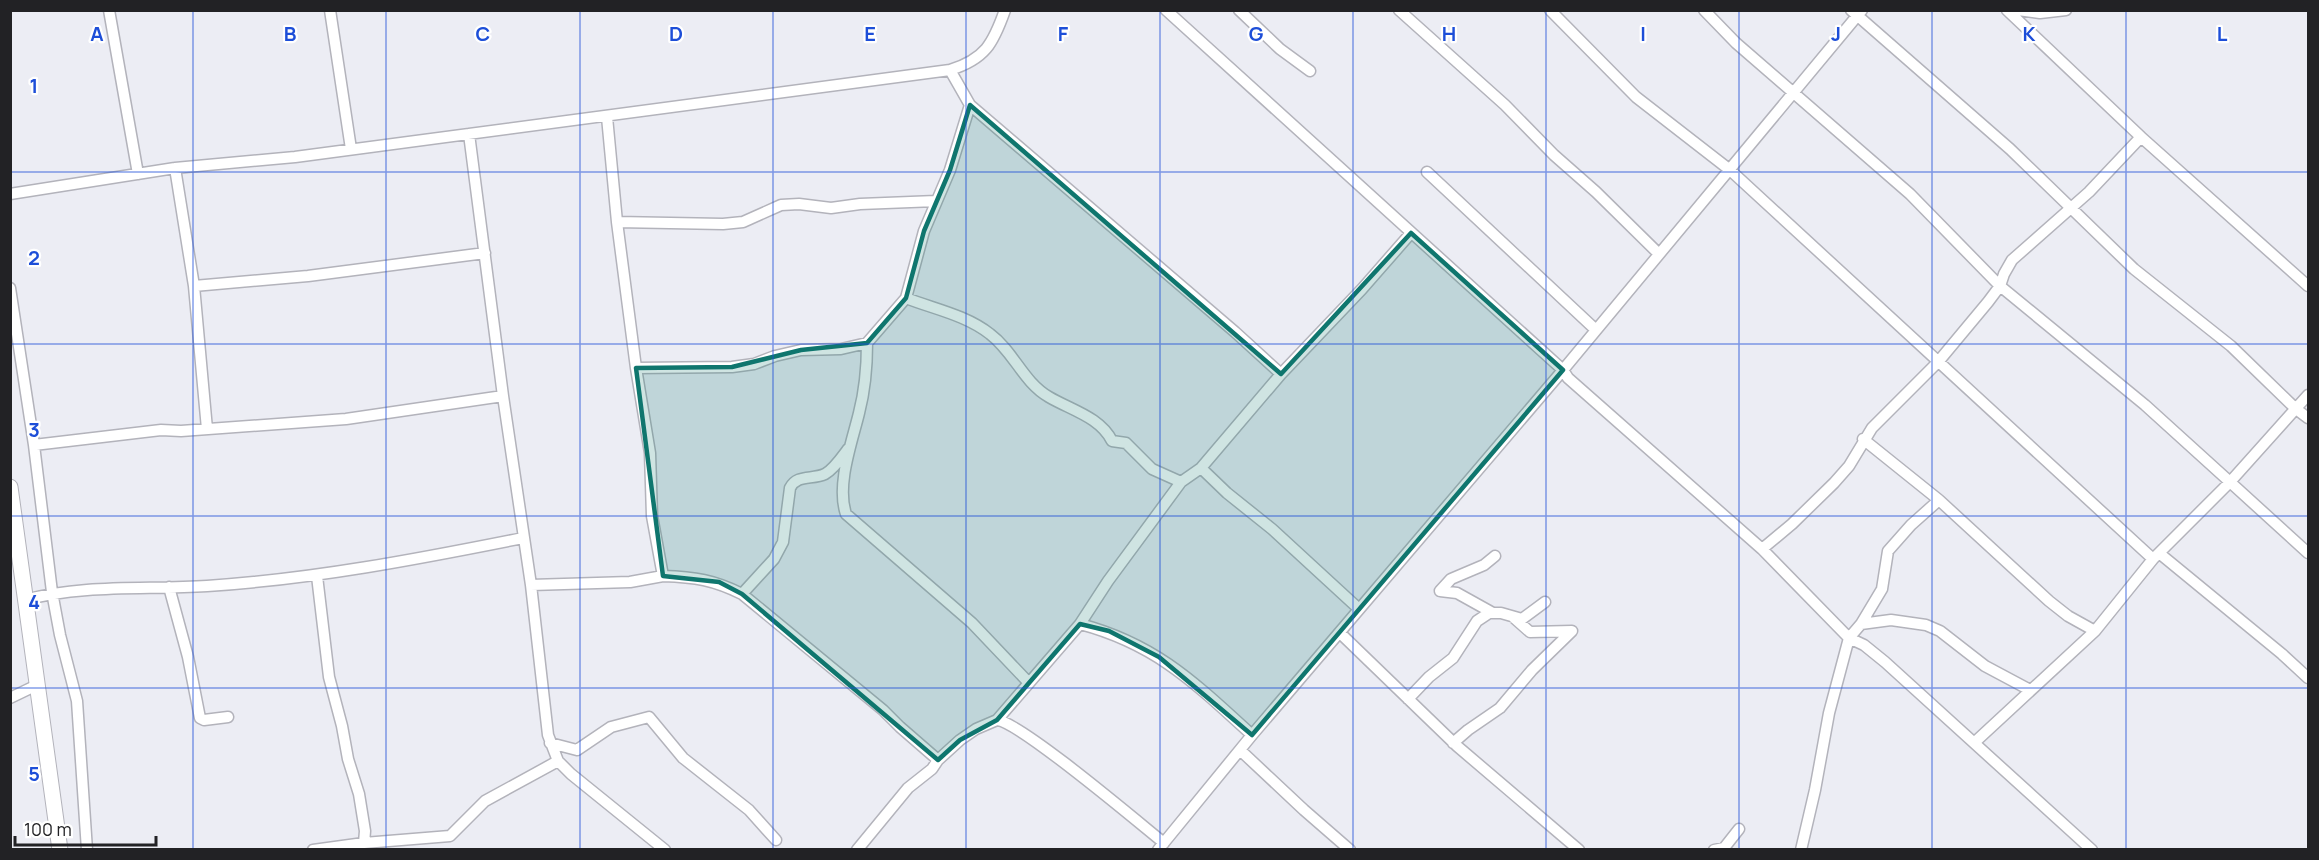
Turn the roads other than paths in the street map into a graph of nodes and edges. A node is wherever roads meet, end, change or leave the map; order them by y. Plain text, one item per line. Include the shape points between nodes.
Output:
1 (109, 10) edge
2 (330, 10) edge
3 (1005, 10) edge
4 (1166, 10) edge
5 (1239, 10) edge
6 (1399, 10) edge
7 (1550, 10) edge
8 (1704, 10) edge
9 (2007, 10) edge
10 (2018, 10) edge
11 (2066, 10) edge
12 (1856, 12) edge
13 (950, 70) junction
14 (1310, 72) dead end
15 (1793, 93) junction
16 (970, 105) junction
17 (607, 117) junction
18 (469, 134) junction
19 (2141, 137) junction
20 (351, 149) junction
21 (176, 168) junction
22 (1730, 170) junction
23 (1427, 172) dead end
24 (138, 174) junction
25 (10, 194) edge
26 (936, 201) junction
27 (2070, 207) junction
28 (617, 222) junction
29 (1412, 233) junction
30 (485, 253) junction
31 (1659, 254) junction
32 (194, 286) junction
33 (2000, 286) junction
34 (2308, 286) edge
35 (10, 288) edge
36 (906, 298) junction
37 (1596, 330) junction
38 (867, 343) junction
39 (1938, 362) junction
40 (636, 368) junction
41 (1563, 370) junction
42 (1281, 374) junction
43 (503, 396) junction
44 (2308, 396) edge
45 (2296, 409) junction
46 (2308, 418) edge
47 (1872, 428) junction
48 (207, 429) junction
49 (1863, 439) junction
50 (34, 446) junction
51 (850, 446) junction
52 (1878, 450) junction
53 (1201, 468) junction
54 (1181, 482) junction
55 (2230, 482) junction
56 (10, 486) edge
57 (1939, 500) junction
58 (523, 538) junction
59 (1762, 549) junction
60 (2308, 553) edge
61 (1496, 556) dead end
62 (2156, 556) junction
63 (317, 576) junction
64 (663, 576) junction
65 (531, 585) junction
66 (169, 587) junction
67 (52, 592) junction
68 (742, 594) junction
69 (25, 600) junction
70 (1545, 602) dead end
71 (1359, 609) junction
72 (1493, 613) junction
73 (1513, 616) junction
74 (1080, 624) junction
75 (1861, 624) junction
76 (2095, 631) junction
77 (1340, 633) junction
78 (1849, 638) junction
79 (2308, 678) edge
80 (1029, 683) junction
81 (37, 685) junction
82 (2030, 690) junction
83 (10, 698) edge
84 (1408, 699) junction
85 (228, 717) dead end
86 (1001, 718) junction
87 (1252, 735) junction
88 (1975, 742) junction
89 (550, 743) junction
90 (1453, 743) junction
91 (1240, 750) junction
92 (938, 760) junction
93 (558, 761) junction
94 (1739, 829) dead end
95 (776, 840) dead end
96 (364, 846) edge
97 (1161, 846) edge
98 (1803, 847) edge
99 (60, 849) edge
100 (87, 849) edge
101 (313, 849) edge
102 (665, 849) edge
103 (857, 849) edge
104 (1350, 849) edge
105 (1580, 849) edge
106 (1714, 849) edge
107 (2092, 849) edge

1 - 24 street
2 - 20 street
3 - 13 street via 981,56
4 - 29 street
5 - 14 street
6 - 31 street via 1505,105
7 - 22 street via 1636,97
8 - 15 street
9 - 19 street
10 - 11 street
12 - 15 street
12 - 27 street
13 - 16 street
13 - 17 street
15 - 22 street
15 - 33 street via 1910,194
16 - 26 street
16 - 42 street
17 - 18 street
17 - 28 street
18 - 20 street
18 - 30 street
19 - 27 street
19 - 34 street
20 - 21 street
21 - 24 street
21 - 32 street
22 - 31 street
22 - 39 street
23 - 37 street
24 - 25 street
26 - 28 street via 831,208 781,205 743,222 723,224
26 - 36 street
27 - 33 street via 2012,260
27 - 45 street via 2151,284 2231,346
28 - 40 street
29 - 41 street
29 - 42 street
30 - 32 street
30 - 43 street
31 - 37 street
32 - 48 street
33 - 39 street
33 - 55 street via 2145,405
35 - 50 street
36 - 38 street
36 - 54 street via 954,314 991,334 1030,381 1049,397 1076,409 1108,433 1112,441 1126,443 1152,469
37 - 41 street
38 - 40 street via 841,349 801,350 732,367
38 - 51 street via 865,383
39 - 47 street
39 - 62 street
40 - 64 street via 650,453 652,516
41 - 59 street
41 - 71 street
42 - 53 street
43 - 48 street via 336,420
43 - 58 street
44 - 45 street
45 - 46 street
45 - 55 street
47 - 49 street
47 - 52 street
48 - 50 street via 148,431
49 - 52 street
49 - 59 street via 1849,466 1834,483
50 - 67 street
51 - 68 street via 824,475 793,482 783,542 774,559
51 - 80 street via 844,491 846,514 972,623
52 - 57 street
53 - 54 street
53 - 71 street
54 - 74 street
55 - 60 street
55 - 62 street
56 - 69 highway
57 - 75 street via 1887,551 1882,589
57 - 76 street via 2049,601
58 - 63 street
58 - 65 street
59 - 78 street
61 - 72 street via 1484,566 1451,579 1440,591 1457,593
62 - 76 street
62 - 79 street
63 - 66 street
63 - 96 street via 329,677 361,805
64 - 65 street via 630,582
64 - 68 street via 719,582
65 - 89 street
66 - 67 street
66 - 85 street via 200,718
67 - 69 street
67 - 100 street via 77,701
68 - 92 street
69 - 81 highway
70 - 73 street via 1522,619
71 - 77 street
72 - 73 street
72 - 84 street via 1477,621 1453,658
73 - 90 street via 1530,632 1572,631 1500,708
74 - 80 street
74 - 87 street via 1134,642 1159,657
75 - 78 street
75 - 82 street via 1892,620 1926,625 1940,631 1985,666
76 - 82 street
77 - 84 street
77 - 87 street
78 - 88 street via 1864,645
78 - 98 street via 1829,713
80 - 86 street
81 - 83 street
81 - 99 highway
82 - 88 street
84 - 90 street
86 - 92 street via 976,729
86 - 97 street
87 - 91 street
88 - 107 street
89 - 93 street
89 - 95 street via 578,750 611,727 649,717 683,758 749,810
90 - 105 street
91 - 97 street
91 - 104 street
92 - 103 street via 908,788
93 - 96 street via 485,801 450,836
93 - 102 street
94 - 106 street via 1724,848
96 - 101 street

